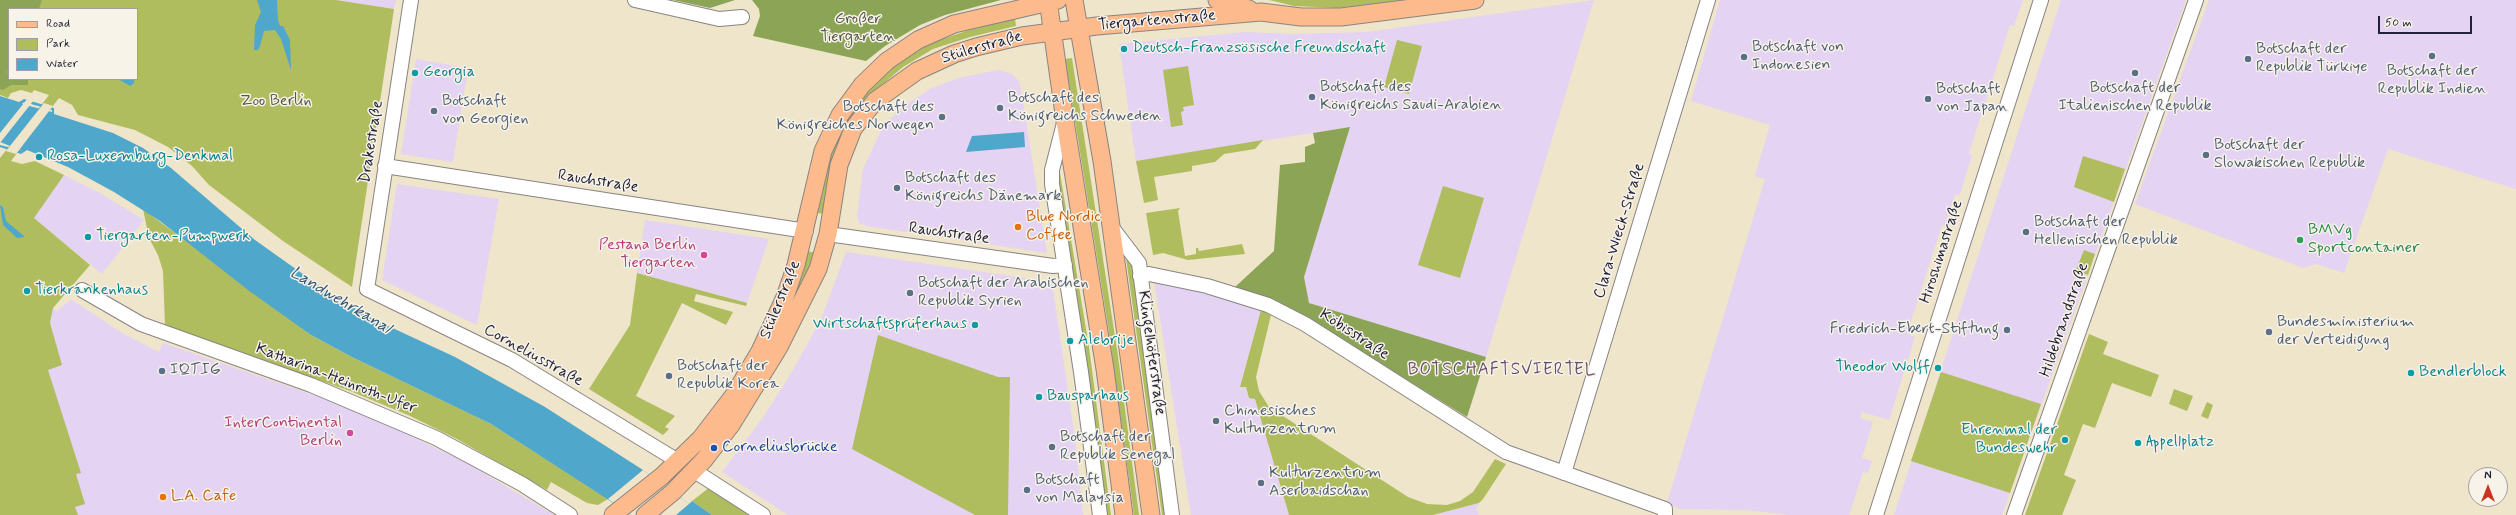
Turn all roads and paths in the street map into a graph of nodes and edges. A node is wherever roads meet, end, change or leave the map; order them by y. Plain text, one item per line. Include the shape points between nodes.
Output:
1 (411, 0) edge
2 (635, 0) edge
3 (1051, 0) edge
4 (1074, 0) edge
5 (1217, 0) edge
6 (1475, 0) edge
7 (1708, 0) edge
8 (2041, 0) edge
9 (2196, 0) edge
10 (1261, 12) junction
11 (742, 17) dead end
12 (1080, 28) junction
13 (1054, 32) junction
14 (1065, 120) junction
15 (385, 166) junction
16 (1110, 224) junction
17 (806, 231) junction
18 (828, 234) junction
19 (1065, 265) junction
20 (1140, 276) junction
21 (367, 289) joint
22 (82, 290) dead end
23 (678, 461) junction
24 (693, 470) junction
25 (1564, 473) junction
26 (618, 512) edge
27 (570, 515) edge
28 (646, 515) edge
29 (762, 515) edge
30 (1100, 515) edge
31 (1124, 515) edge
32 (1150, 515) edge
33 (1172, 515) edge
34 (1665, 515) edge
35 (1876, 515) edge
36 (2014, 515) edge

1 - 15 street, Drakestraße
2 - 11 street via 719,19
3 - 13 main road
3 - 17 main road, Stülerstraße via 954,24 918,40 874,72 850,99 830,134 823,151
4 - 12 main road, Klingelhöferstraße
5 - 10 main road, Tiergartenstraße
6 - 10 main road, Tiergartenstraße via 1341,17 1301,17
7 - 25 street, Clara-Wieck-Straße
8 - 35 street, Hiroshimastraße
9 - 36 street, Hildebrandstraße
10 - 12 main road, Tiergartenstraße
12 - 13 main road, Tiergartenstraße
12 - 16 main road, Klingelhöferstraße
13 - 14 main road
13 - 18 main road, Stülerstraße via 1018,37 954,54 917,71 875,101 857,123 846,145 839,165
14 - 19 street via 1052,170
14 - 31 main road via 1104,362
15 - 17 street, Rauchstraße
15 - 21 street, Drakestraße
16 - 20 street, Klingelhöferstraße via 1139,263
16 - 32 main road, Klingelhöferstraße
17 - 18 main road
17 - 23 main road, Stülerstraße via 785,297 760,352 718,417
18 - 19 street, Rauchstraße via 1053,266
18 - 24 main road, Stülerstraße via 818,269 779,347 731,425
19 - 30 street
20 - 25 street, Köbisstraße via 1149,274 1207,286 1268,305 1305,324 1506,452
20 - 33 street, Klingelhöferstraße
21 - 23 street, Corneliusstraße via 512,360
22 - 27 street, Katharina-Heinroth-Ufer via 141,324 311,385 436,438 504,474
23 - 24 main road
23 - 26 main road, Stülerstraße
24 - 28 main road, Stülerstraße via 673,492
24 - 29 street
25 - 34 street, Köbisstraße via 1664,509

